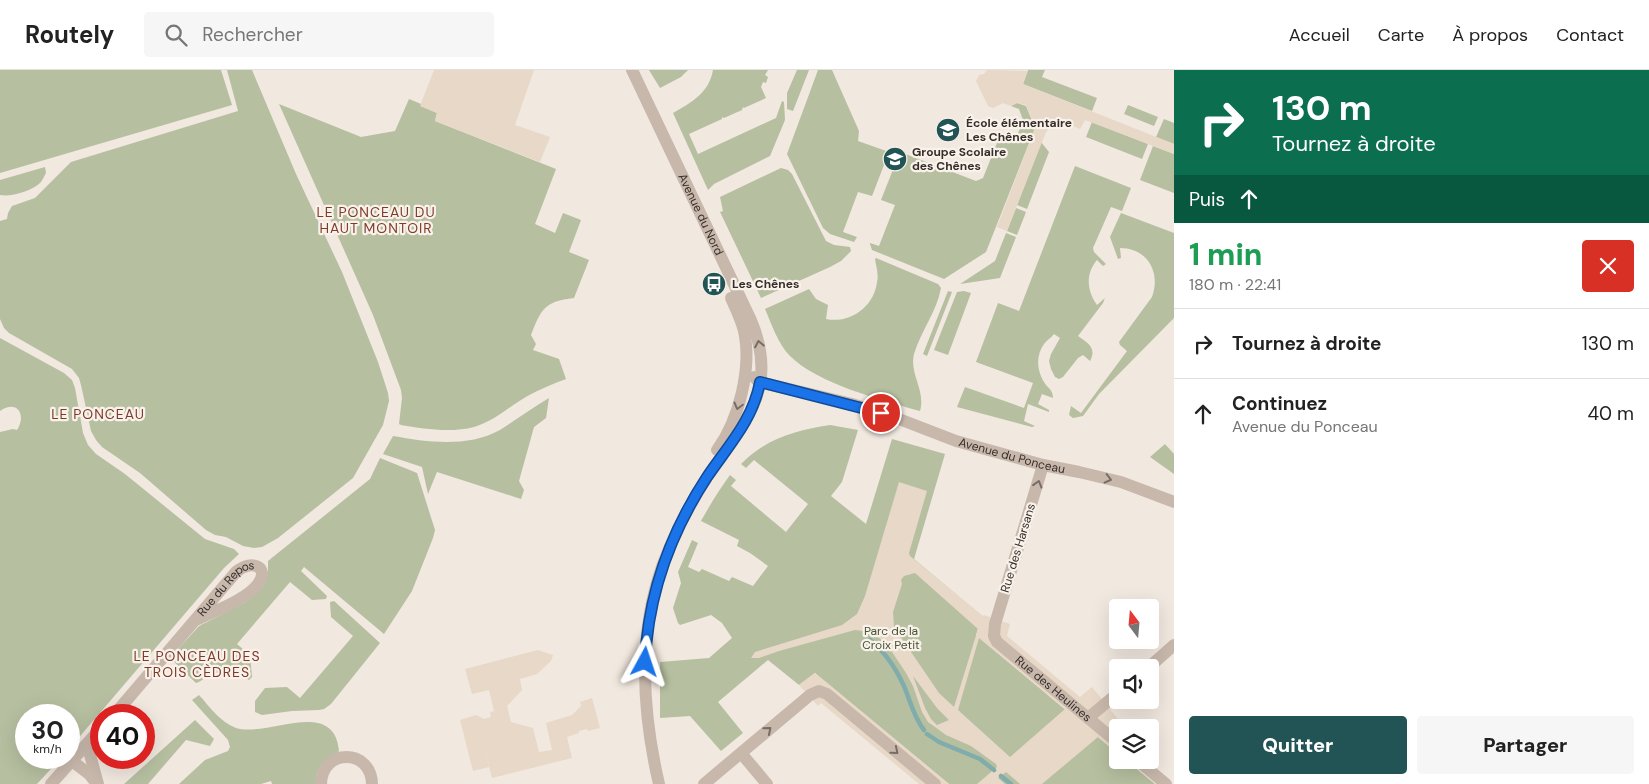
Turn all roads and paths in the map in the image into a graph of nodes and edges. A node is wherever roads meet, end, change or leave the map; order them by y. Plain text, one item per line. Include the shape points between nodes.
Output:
1 (623, 70) edge
2 (632, 70) edge
3 (745, 365) junction
4 (760, 382) junction
5 (1043, 466) junction
6 (1174, 502) edge
7 (196, 620) junction
8 (993, 631) joint
9 (1174, 645) edge
10 (1158, 659) edge
11 (1109, 700) edge
12 (123, 704) edge
13 (1088, 718) junction
14 (1109, 736) edge
15 (90, 740) edge
16 (85, 746) junction
17 (80, 751) edge
18 (741, 753) junction
19 (80, 767) edge
20 (64, 769) edge
21 (1148, 769) edge
22 (51, 784) edge
23 (98, 784) edge
24 (321, 784) edge
25 (372, 784) edge
26 (651, 784) edge
27 (659, 784) edge
28 (704, 784) edge
29 (767, 784) edge
30 (935, 784) edge
31 (1166, 784) edge

1 - 3 street, Avenue du Nord via 737,310 745,336
4 -> 2 street, Avenue du Nord via 761,355 755,329
3 - 4 street
3 -> 26 street, Avenue du Nord via 734,420 683,502 661,549 646,596 640,630 637,692 639,725
4 - 5 street, Avenue du Ponceau via 852,404
4 - 27 street, Avenue du Nord via 745,423 705,481 680,525 663,564 654,598 646,642 645,695
5 -> 6 street, Avenue du Ponceau via 1121,482
8 -> 5 street, Rue des Harsans
7 - 7 street, Rue du Repos via 236,572 248,565 258,567 262,575 252,590
7 - 12 street, Rue du Repos
8 - 13 street, Rue des Heulines via 997,642
9 - 10 street
11 - 13 street
13 - 14 street, Rue des Heulines
15 - 16 street
16 - 17 street
16 - 23 street
18 - 28 street
18 - 29 street
18 -> 30 street via 819,691 827,694
19 - 23 street
20 - 22 street
21 - 31 street
24 - 25 street via 326,767 344,757 357,759 366,766

